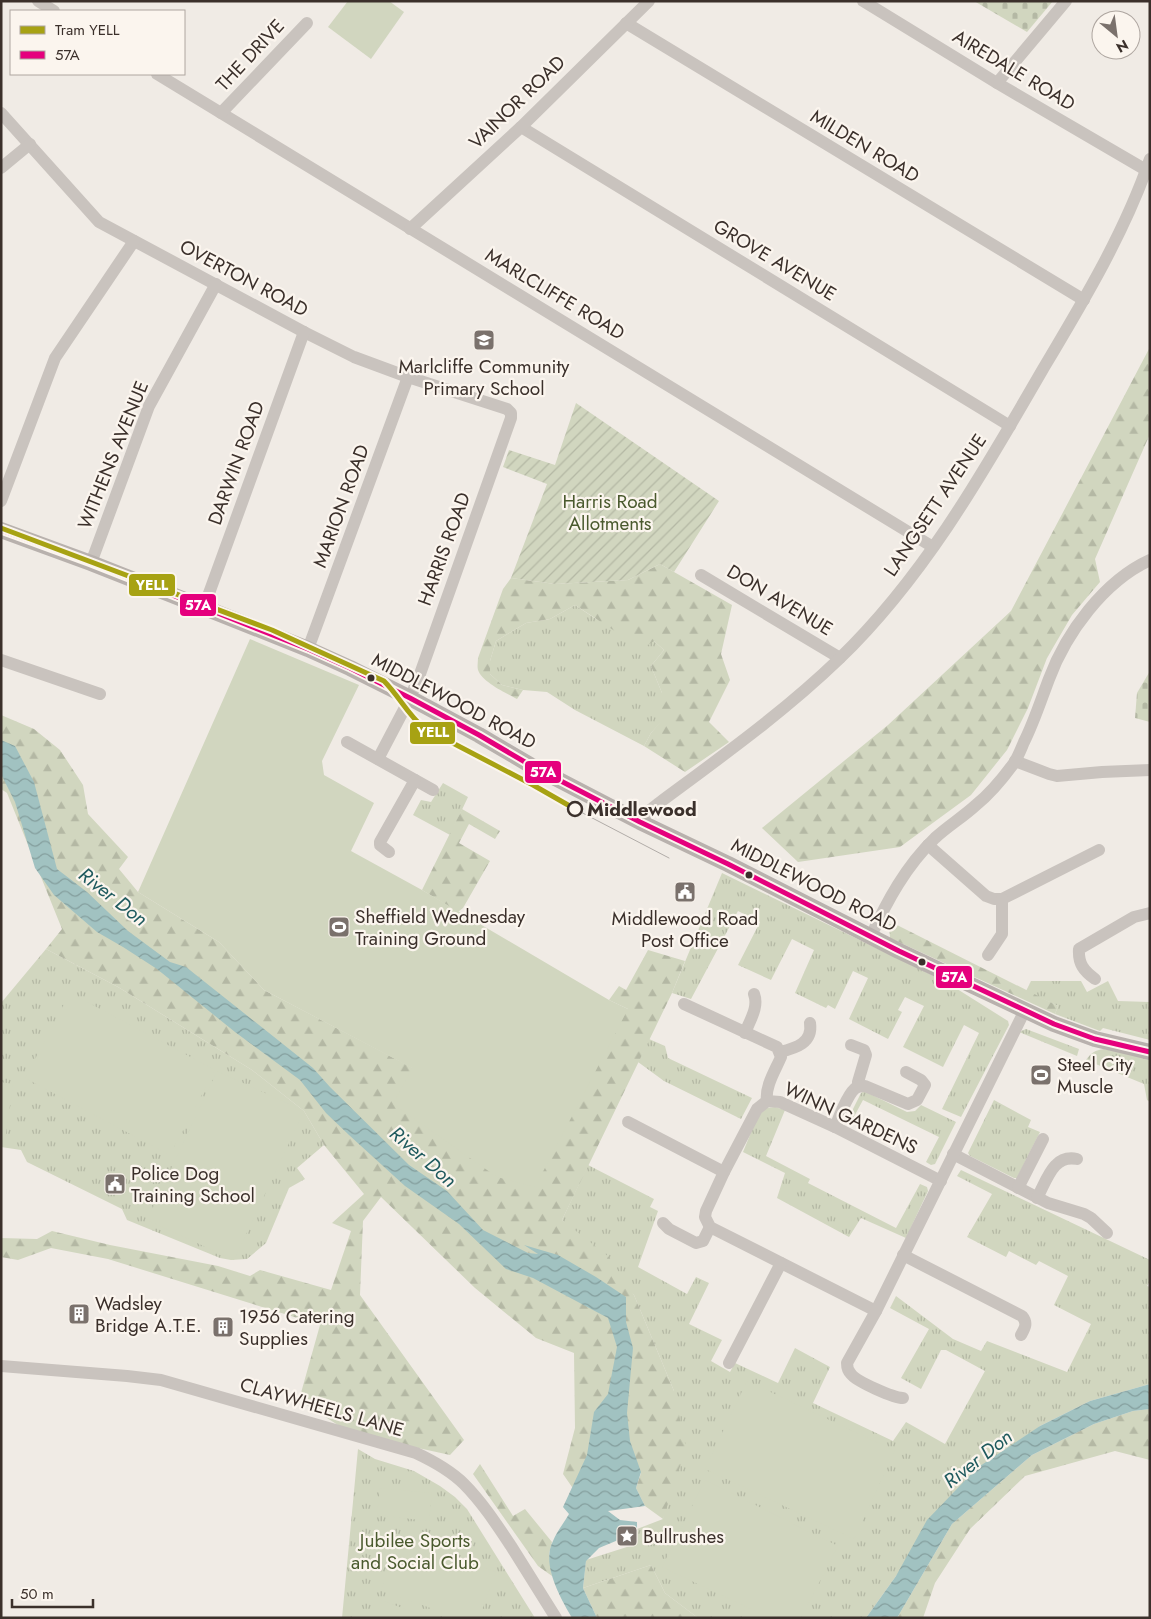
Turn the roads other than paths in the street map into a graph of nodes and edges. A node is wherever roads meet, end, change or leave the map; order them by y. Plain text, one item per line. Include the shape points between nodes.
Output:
1 (38, 1) edge
2 (650, 1) edge
3 (863, 1) edge
4 (1066, 1) edge
5 (52, 10) edge
6 (306, 23) dead end
7 (626, 23) junction
8 (159, 75) edge
9 (997, 83) junction
10 (1, 113) edge
11 (221, 113) junction
12 (521, 126) junction
13 (30, 144) junction
14 (1148, 164) edge
15 (1, 168) edge
16 (410, 229) junction
17 (134, 241) junction
18 (216, 284) junction
19 (1084, 300) junction
20 (304, 332) junction
21 (408, 376) junction
22 (511, 413) joint
23 (1010, 426) junction
24 (1, 501) edge
25 (1, 530) edge
26 (933, 547) junction
27 (1150, 560) edge
28 (91, 563) junction
29 (701, 575) dead end
30 (204, 607) junction
31 (308, 649) junction
32 (840, 658) junction
33 (1, 660) edge
34 (100, 694) dead end
35 (410, 698) junction
36 (347, 742) dead end
37 (378, 759) junction
38 (1015, 761) junction
39 (1150, 770) edge
40 (414, 780) junction
41 (433, 790) dead end
42 (640, 822) junction
43 (928, 845) junction
44 (1099, 850) dead end
45 (389, 852) dead end
46 (1002, 899) junction
47 (1150, 913) edge
48 (871, 936) junction
49 (988, 956) dead end
50 (1095, 979) dead end
51 (754, 994) dead end
52 (684, 1004) dead end
53 (1024, 1010) junction
54 (810, 1023) dead end
55 (745, 1032) junction
56 (851, 1045) dead end
57 (780, 1052) junction
58 (1150, 1052) edge
59 (906, 1072) dead end
60 (858, 1087) junction
61 (768, 1101) junction
62 (628, 1122) dead end
63 (834, 1128) junction
64 (1043, 1139) dead end
65 (953, 1154) junction
66 (1078, 1159) dead end
67 (724, 1172) junction
68 (941, 1181) junction
69 (1018, 1188) junction
70 (1038, 1198) junction
71 (663, 1223) dead end
72 (710, 1227) junction
73 (1107, 1233) dead end
74 (903, 1255) junction
75 (781, 1263) junction
76 (876, 1311) junction
77 (1021, 1335) dead end
78 (729, 1363) dead end
79 (1, 1366) edge
80 (903, 1398) dead end
81 (556, 1618) edge

1 - 5 street
2 - 7 street, VAINOR ROAD
3 - 9 street, AIREDALE ROAD
4 - 9 street
6 - 11 street, THE DRIVE
7 - 12 street, VAINOR ROAD
7 - 19 street, MILDEN ROAD
8 - 11 street, MARLCLIFFE ROAD
9 - 14 street, AIREDALE ROAD
10 - 13 street, OVERTON ROAD
11 - 16 street, MARLCLIFFE ROAD
12 - 16 street, VAINOR ROAD
12 - 23 street, GROVE AVENUE
13 - 15 street
13 - 17 street, OVERTON ROAD via 92,216
14 - 19 street, LANGSETT AVENUE
16 - 26 street, MARLCLIFFE ROAD
17 - 18 street, OVERTON ROAD
17 - 24 street via 55,358
18 - 20 street, OVERTON ROAD
18 - 28 street, WITHENS AVENUE via 149,406
19 - 23 street, LANGSETT AVENUE
20 - 21 street, OVERTON ROAD via 354,357
20 - 30 street, DARWIN ROAD
21 - 22 street, OVERTON ROAD via 507,408
21 - 31 street, MARION ROAD
22 - 35 street, HARRIS ROAD
23 - 26 street, LANGSETT AVENUE
25 - 28 main road, MIDDLEWOOD ROAD
26 - 32 street, LANGSETT AVENUE via 892,600
27 - 38 street via 1113,584 1092,605 1067,641
28 - 30 main road, MIDDLEWOOD ROAD
29 - 32 street, DON AVENUE
30 - 31 main road, MIDDLEWOOD ROAD
31 - 35 main road, MIDDLEWOOD ROAD
32 - 42 street, LANGSETT AVENUE via 737,745 658,803
33 - 34 street
35 - 37 street, HARRIS ROAD
35 - 42 main road, MIDDLEWOOD ROAD
36 - 37 street
37 - 40 street
38 - 39 street via 1057,776
38 - 43 street via 977,805
40 - 41 street
40 - 45 street via 380,842 380,846
42 - 48 main road, MIDDLEWOOD ROAD
43 - 46 street via 986,896
43 - 48 street via 906,872
44 - 46 street
46 - 49 street via 1002,934
47 - 50 street via 1134,917 1079,949 1081,965
48 - 53 main road, MIDDLEWOOD ROAD
51 - 55 street via 756,1007
52 - 55 street
53 - 58 main road, MIDDLEWOOD ROAD via 1095,1039
53 - 65 street
54 - 57 street via 810,1036 805,1042
55 - 57 street via 777,1047
56 - 60 street via 864,1050 866,1055
57 - 61 street via 781,1057 766,1094
59 - 60 street via 925,1085 919,1098 908,1104 865,1086
60 - 63 street via 849,1096
61 - 63 street, WINN GARDENS via 780,1102
61 - 67 street, WINN GARDENS via 757,1109
62 - 67 street
63 - 68 street, WINN GARDENS
64 - 69 street
65 - 68 street
65 - 69 street
66 - 70 street via 1069,1157 1059,1161
67 - 72 street, WINN GARDENS via 706,1212
68 - 74 street
69 - 70 street
70 - 73 street via 1084,1214
71 - 72 street via 696,1243 703,1241
72 - 75 street
74 - 76 street
74 - 77 street via 1022,1316 1026,1326
75 - 76 street
75 - 78 street
76 - 80 street via 847,1368 854,1378
79 - 81 street, CLAYWHEELS LANE via 161,1380 416,1453 437,1463 465,1484 499,1527

